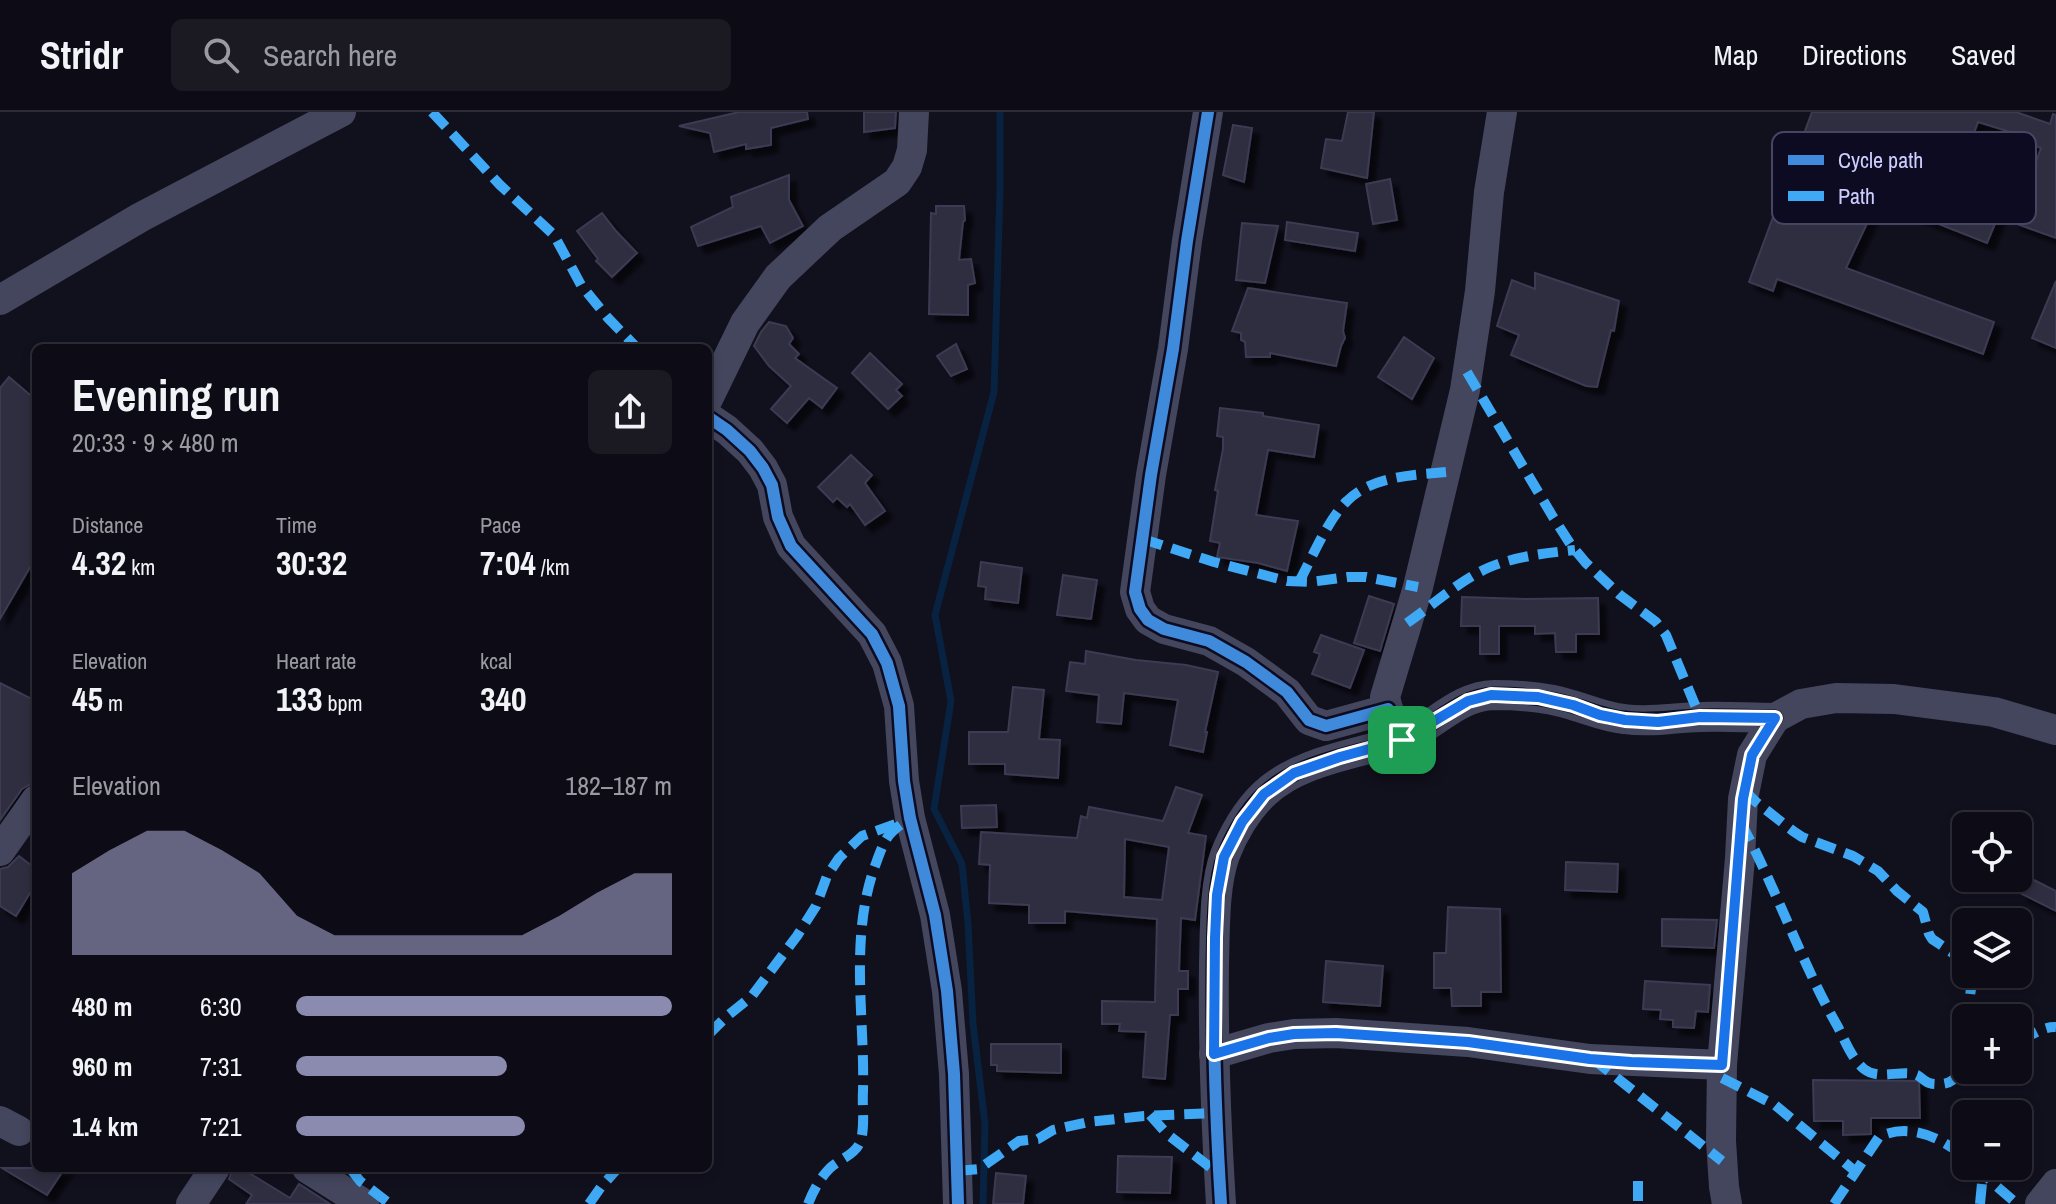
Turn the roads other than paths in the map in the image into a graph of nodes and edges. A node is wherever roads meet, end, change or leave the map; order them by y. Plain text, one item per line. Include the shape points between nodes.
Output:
1 (341, 112) edge
2 (914, 112) edge
3 (1208, 112) edge
4 (1502, 112) edge
5 (0, 300) edge
6 (712, 391) edge
7 (712, 420) edge
8 (1388, 709) junction
9 (1775, 718) junction
10 (2056, 730) edge
11 (1402, 740) junction
12 (32, 806) edge
13 (0, 851) edge
14 (1214, 1054) junction
15 (1722, 1065) junction
16 (212, 1172) edge
17 (314, 1172) edge
18 (2056, 1184) edge
19 (191, 1204) edge
20 (364, 1204) edge
21 (958, 1204) edge
22 (1221, 1204) edge
23 (1727, 1204) edge
24 (2040, 1204) edge

1 - 5 street via 141,217
2 - 6 street via 912,150 897,182 830,228 778,277 745,323
3 - 8 street via 1151,475 1135,592 1140,609 1164,629 1209,641 1246,662 1287,692 1309,720 1326,726
4 - 8 street via 1465,390 1418,587 1388,684
7 - 21 street via 763,468 791,546 872,634 887,663 899,706 910,818 935,915 947,991
8 - 11 street
9 - 10 street via 1801,704 1836,698 1894,699 1994,712
9 - 11 street via 1625,720 1538,697 1491,695 1468,701
9 - 15 street via 1752,755 1743,799
11 - 14 street via 1294,773 1264,794 1242,822 1224,857 1217,895
12 - 13 street
14 - 15 street via 1269,1038 1336,1033 1468,1042 1590,1059
14 - 22 street
15 - 23 street
16 - 19 street
17 - 20 street
18 - 24 street

